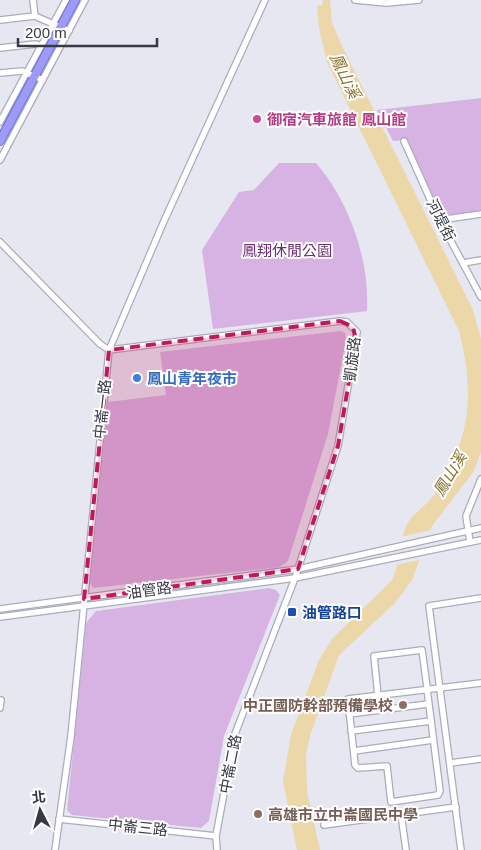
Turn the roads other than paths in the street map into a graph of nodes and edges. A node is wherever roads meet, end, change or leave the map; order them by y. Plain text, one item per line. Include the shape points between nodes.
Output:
1 (33, 0) edge
2 (66, 0) edge
3 (75, 0) edge
4 (85, 0) edge
5 (265, 0) edge
6 (355, 0) edge
7 (419, 0) edge
8 (35, 16) junction
9 (0, 20) edge
10 (57, 26) junction
11 (69, 31) junction
12 (41, 46) junction
13 (0, 48) edge
14 (0, 73) edge
15 (31, 75) junction
16 (43, 80) junction
17 (0, 122) edge
18 (2, 130) edge
19 (14, 136) junction
20 (0, 141) edge
21 (404, 142) dead end
22 (0, 160) edge
23 (481, 214) edge
24 (440, 220) junction
25 (0, 242) edge
26 (481, 260) edge
27 (463, 263) junction
28 (481, 297) edge
29 (109, 350) junction
30 (481, 481) edge
31 (481, 528) edge
32 (468, 530) junction
33 (481, 540) edge
34 (470, 542) junction
35 (298, 569) junction
36 (295, 578) junction
37 (481, 598) edge
38 (83, 602) junction
39 (0, 609) edge
40 (0, 617) edge
41 (481, 683) edge
42 (440, 688) junction
43 (427, 689) junction
44 (378, 696) junction
45 (1, 700) edge
46 (428, 704) junction
47 (0, 708) edge
48 (349, 714) junction
49 (431, 721) junction
50 (351, 731) junction
51 (433, 740) junction
52 (354, 751) junction
53 (481, 759) edge
54 (450, 763) junction
55 (456, 807) junction
56 (401, 814) junction
57 (59, 819) junction
58 (324, 825) dead end
59 (216, 836) junction
60 (55, 850) edge
61 (217, 850) edge
62 (406, 850) edge
63 (462, 850) edge

1 - 8 street
2 - 10 street
3 - 10 main road
4 - 11 street
5 - 29 street, 中崙一路
6 - 7 street via 386,3
8 - 9 street
8 - 10 street
10 - 11 street
10 - 12 street
10 - 15 main road
11 - 16 street
12 - 13 street
12 - 15 street
14 - 15 street via 22,71
15 - 16 street
15 - 17 street
15 - 18 main road
16 - 19 street
18 - 19 street
18 - 20 main road
19 - 22 street
21 - 24 street, 河堤街
23 - 24 street
24 - 27 street, 河堤街
25 - 29 street
26 - 27 street
27 - 28 street, 河堤街
29 - 35 street, 凱旋路 via 340,321 353,327 356,340 338,446
29 - 38 street, 中崙一路
30 - 32 street via 466,516
31 - 32 street
32 - 34 street
32 - 35 street
33 - 34 street
34 - 36 street
35 - 36 street, 中崙二路
35 - 38 street, 油管路
36 - 38 street, 油管路
36 - 59 street, 中崙二路 via 235,734
37 - 42 street via 429,606
38 - 39 street, 油管路
38 - 40 street, 油管路
38 - 57 street, 中崙一路 via 71,736
41 - 42 street
42 - 43 street
42 - 54 street
43 - 44 street
43 - 44 street via 422,650 374,656
43 - 46 street
44 - 48 street via 348,700
45 - 47 street
46 - 48 street
46 - 49 street
48 - 50 street
49 - 50 street
49 - 51 street
50 - 52 street
51 - 52 street
51 - 52 street via 438,795 391,802 387,766 358,768
53 - 54 street
54 - 55 street
55 - 56 street
55 - 63 street
56 - 58 street
56 - 62 street
57 - 59 street, 中崙三路
57 - 60 street, 中崙一路
59 - 61 street, 中崙二路

